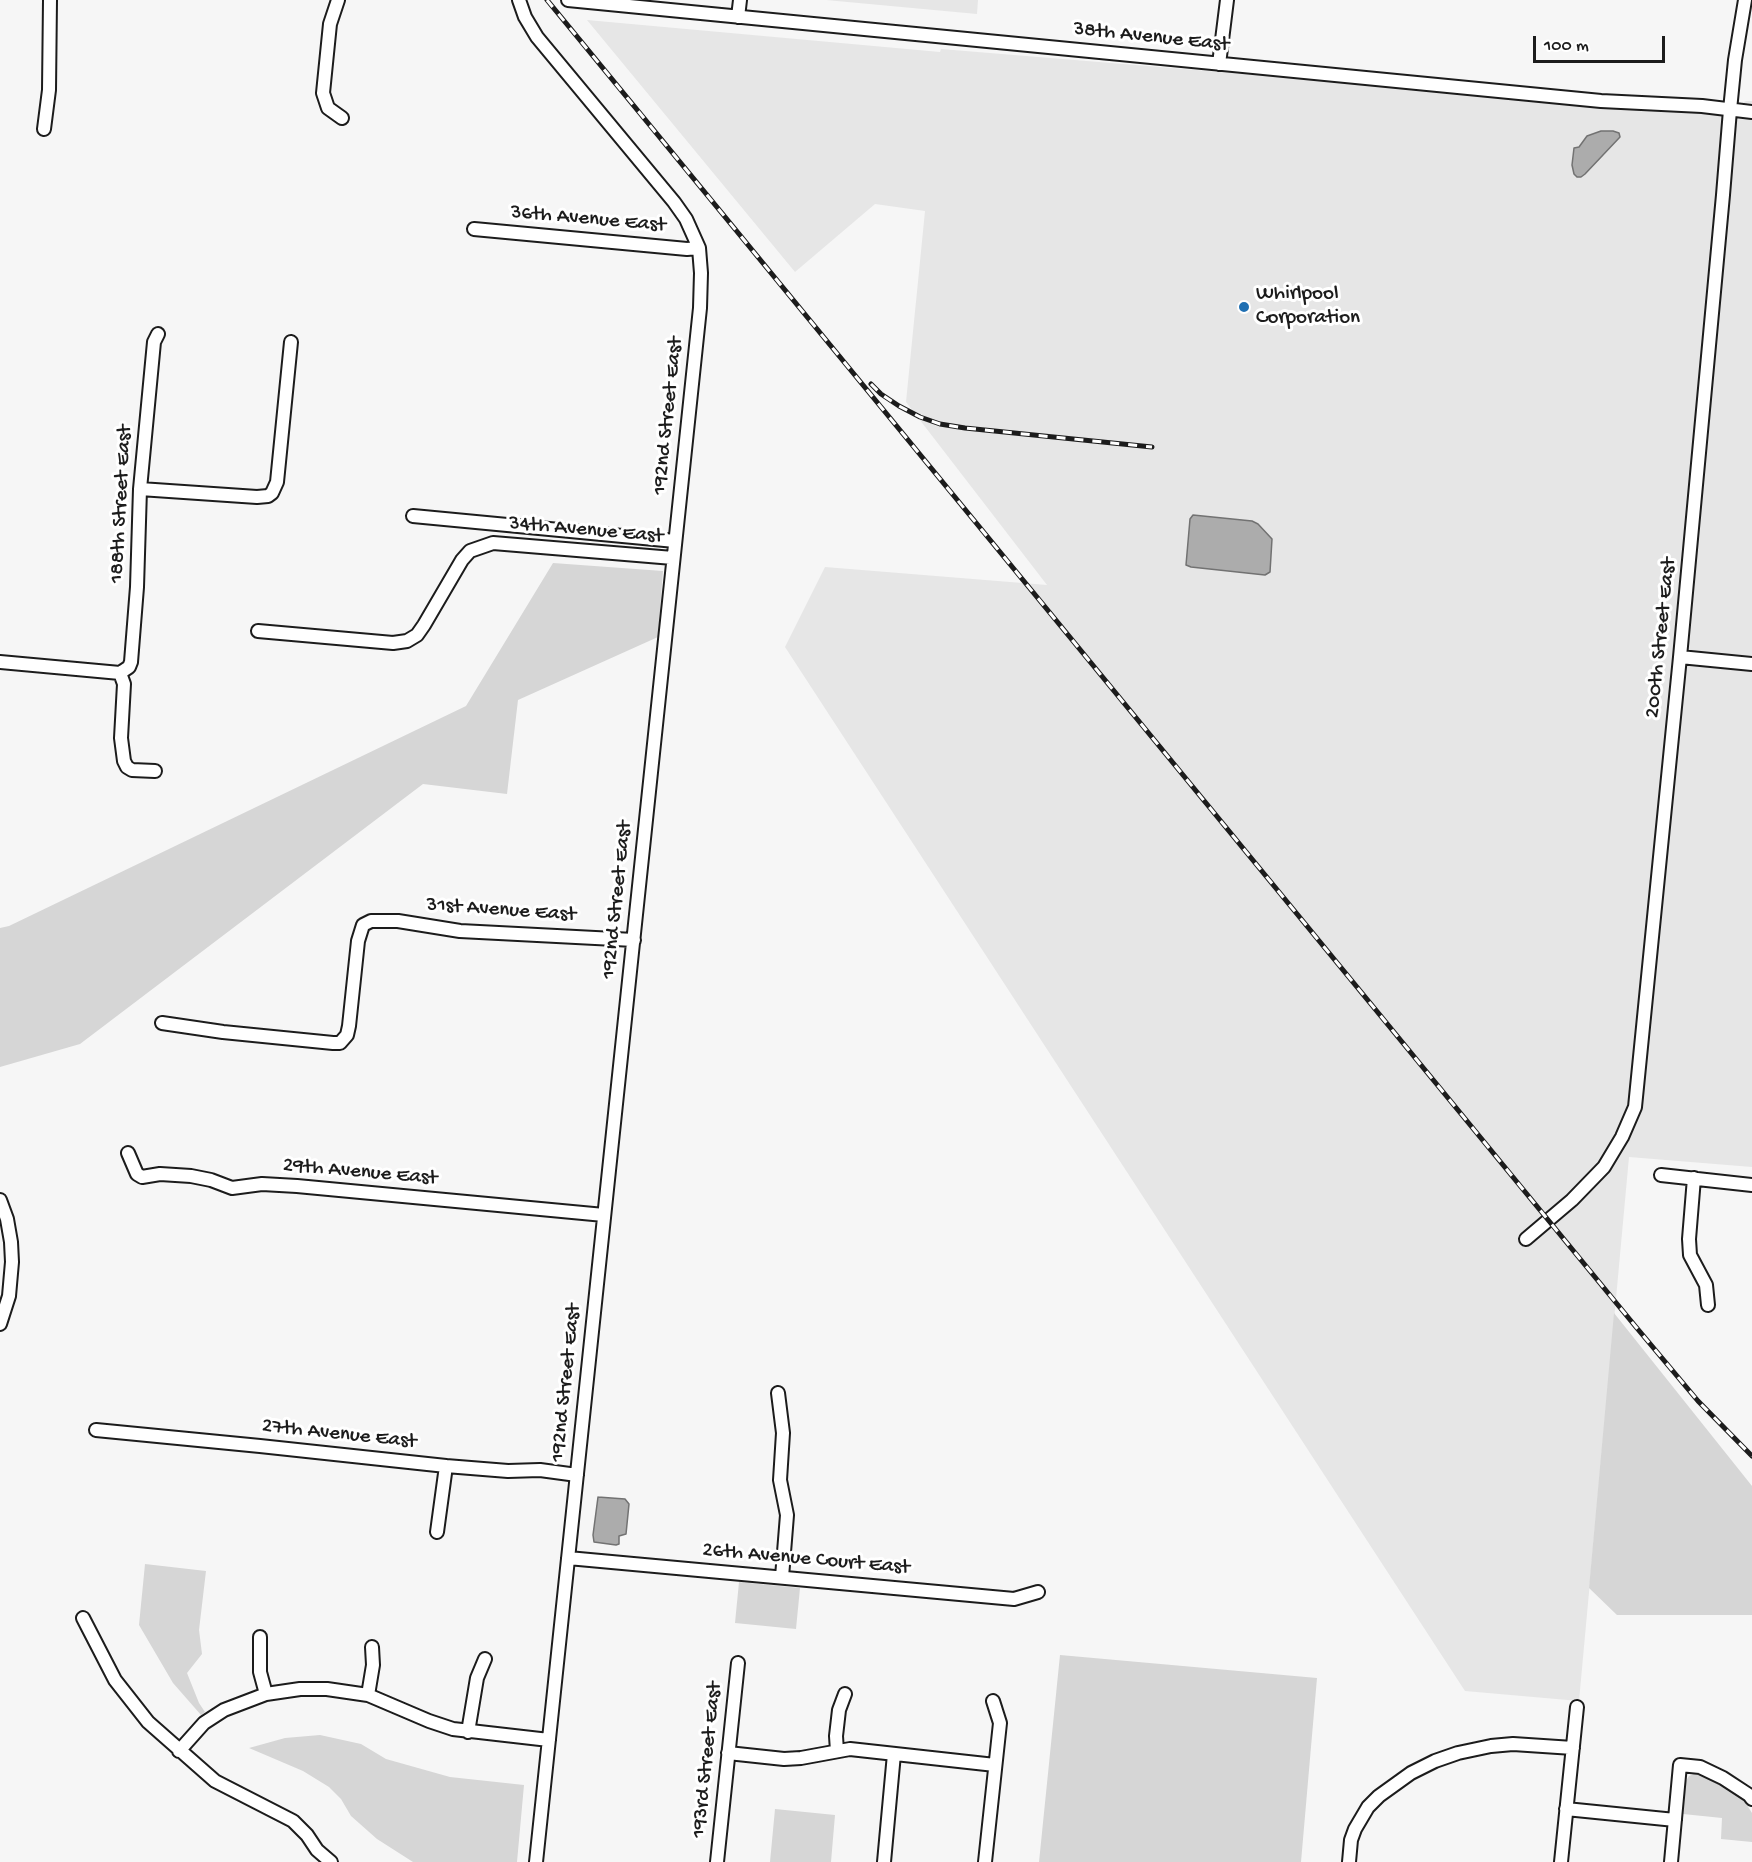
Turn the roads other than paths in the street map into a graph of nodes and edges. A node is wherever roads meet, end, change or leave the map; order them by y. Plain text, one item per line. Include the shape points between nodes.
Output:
1 (50, 0) edge
2 (338, 0) edge
3 (519, 0) edge
4 (568, 0) edge
5 (740, 0) edge
6 (1227, 0) edge
7 (1745, 0) edge
8 (738, 17) junction
9 (1219, 64) junction
10 (1730, 110) junction
11 (1752, 112) edge
12 (342, 118) dead end
13 (44, 129) dead end
14 (474, 229) dead end
15 (699, 248) junction
16 (158, 334) dead end
17 (291, 342) dead end
18 (140, 489) junction
19 (413, 516) dead end
20 (675, 541) junction
21 (673, 558) junction
22 (258, 631) dead end
23 (1680, 657) junction
24 (0, 662) edge
25 (1752, 664) edge
26 (120, 673) junction
27 (155, 771) dead end
28 (634, 940) junction
29 (162, 1023) dead end
30 (128, 1153) dead end
31 (1661, 1175) dead end
32 (1694, 1178) junction
33 (1752, 1185) edge
34 (0, 1200) edge
35 (604, 1215) junction
36 (1526, 1239) dead end
37 (1708, 1305) dead end
38 (0, 1324) edge
39 (778, 1393) dead end
40 (96, 1430) dead end
41 (446, 1466) junction
42 (577, 1475) junction
43 (437, 1532) dead end
44 (568, 1558) junction
45 (782, 1577) junction
46 (1038, 1592) dead end
47 (83, 1618) dead end
48 (260, 1637) dead end
49 (372, 1647) dead end
50 (485, 1659) dead end
51 (738, 1662) dead end
52 (266, 1694) junction
53 (845, 1694) dead end
54 (368, 1695) junction
55 (993, 1701) dead end
56 (1577, 1707) dead end
57 (468, 1732) junction
58 (549, 1740) junction
59 (1573, 1748) junction
60 (179, 1750) junction
61 (837, 1750) junction
62 (728, 1753) junction
63 (894, 1754) junction
64 (995, 1765) junction
65 (1752, 1799) edge
66 (1566, 1809) junction
67 (1675, 1820) junction
68 (331, 1862) edge
69 (536, 1862) edge
70 (717, 1862) edge
71 (884, 1862) edge
72 (985, 1862) edge
73 (1349, 1862) edge
74 (1561, 1862) edge
75 (1671, 1862) edge

1 - 13 street via 49,88
2 - 12 street via 330,24 323,93 328,108
3 - 15 street, 192nd Street East via 537,37 674,202
4 - 8 street, 38th Avenue East
5 - 8 street
6 - 9 street
7 - 10 street, 200th Street East
8 - 9 street, 38th Avenue East
9 - 10 street, 38th Avenue East
10 - 11 street, 38th Avenue East
10 - 23 street, 200th Street East
14 - 15 street, 36th Avenue East
15 - 20 street, 192nd Street East via 700,308
16 - 18 street, 188th Street East via 154,342
17 - 18 street via 273,492 257,497
18 - 26 street, 188th Street East via 131,662
19 - 20 street
20 - 21 street, 192nd Street East
21 - 22 street, 34th Avenue East via 493,543 470,551 462,560 424,625 407,641
21 - 28 street, 192nd Street East
23 - 25 street
23 - 36 street, 200th Street East via 1635,1107 1604,1167
24 - 26 street
26 - 27 street via 124,684 124,760 132,770
28 - 29 street, 31st Avenue East via 460,931 398,921 366,923 358,941 349,1026 340,1042
28 - 35 street, 192nd Street East
30 - 35 street, 29th Avenue East via 136,1174 142,1177 191,1176 232,1188 262,1184 297,1186
31 - 32 street
32 - 33 street
32 - 37 street via 1690,1255 1706,1285
34 - 38 street via 7,1219 12,1262 9,1296
35 - 42 street, 192nd Street East
39 - 45 street via 783,1433 780,1480 787,1515
40 - 41 street, 27th Avenue East
41 - 42 street, 27th Avenue East
41 - 43 street
42 - 44 street, 192nd Street East
44 - 45 street, 26th Avenue Court East
44 - 58 street, 192nd Street East
45 - 46 street, 26th Avenue Court East via 1014,1599
47 - 60 street via 115,1680 148,1722
48 - 52 street via 260,1672
49 - 54 street
50 - 57 street via 477,1678
51 - 62 street, 193rd Street East
52 - 54 street via 327,1689
52 - 60 street via 224,1710 204,1723
53 - 61 street via 839,1710
54 - 57 street via 429,1721
55 - 64 street via 1000,1723
56 - 59 street
57 - 58 street
58 - 69 street, 192nd Street East
59 - 66 street
59 - 73 street via 1491,1746 1458,1753 1411,1773 1368,1807 1351,1840
60 - 68 street via 215,1781 293,1821
61 - 62 street via 784,1759
61 - 63 street
62 - 70 street, 193rd Street East
63 - 64 street
63 - 71 street
64 - 72 street
65 - 67 street via 1724,1778 1700,1767 1680,1766
66 - 67 street
66 - 74 street
67 - 75 street

